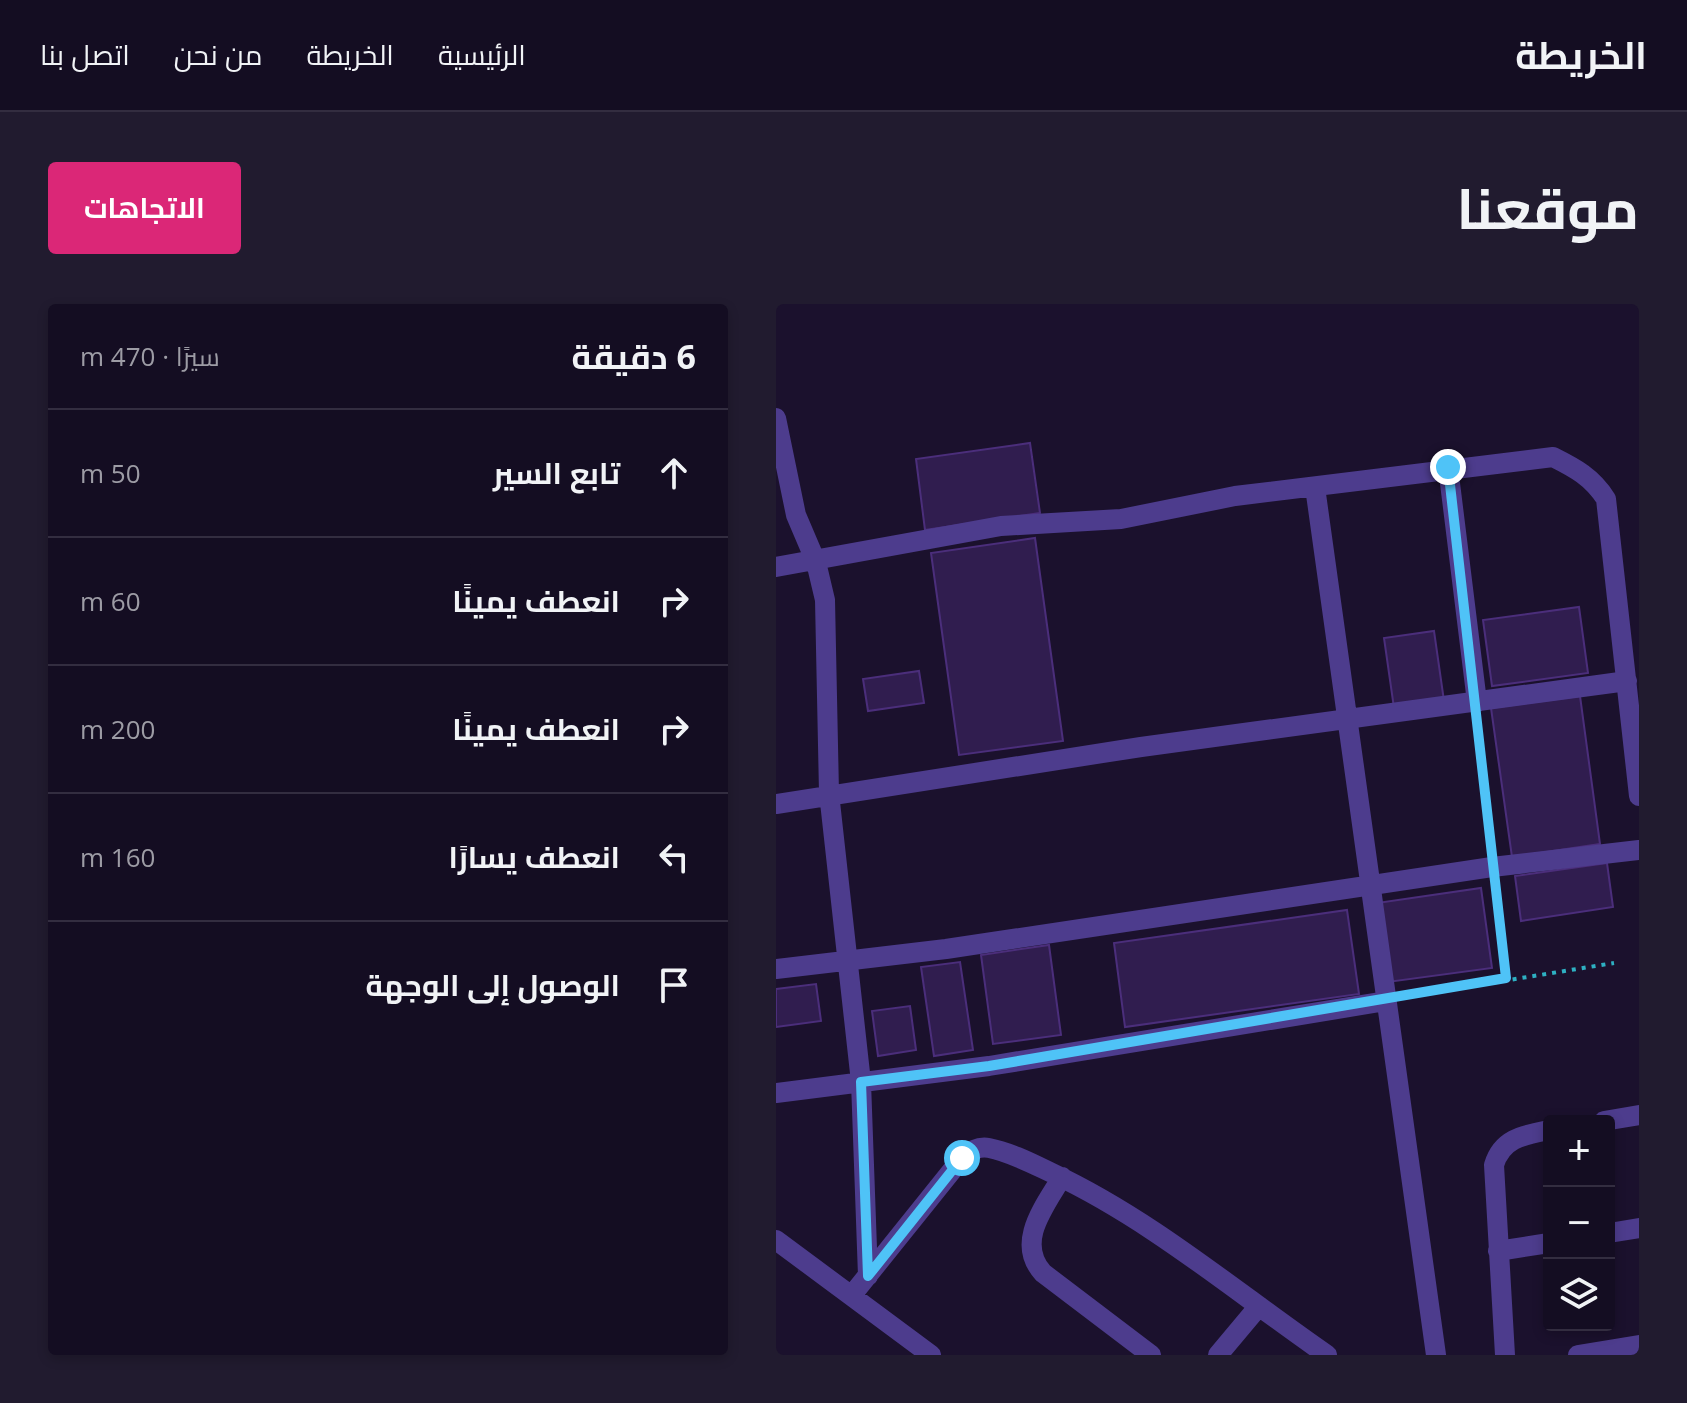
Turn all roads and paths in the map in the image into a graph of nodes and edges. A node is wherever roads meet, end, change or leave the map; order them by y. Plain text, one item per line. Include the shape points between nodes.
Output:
1 (776, 418) edge
2 (1448, 467) junction
3 (1315, 487) junction
4 (816, 562) junction
5 (776, 567) edge
6 (1627, 681) junction
7 (1477, 702) junction
8 (1349, 721) junction
9 (829, 793) junction
10 (1639, 796) edge
11 (776, 804) edge
12 (1639, 850) edge
13 (1492, 867) junction
14 (1370, 886) junction
15 (848, 958) junction
16 (1614, 963) dead end
17 (776, 969) edge
18 (1506, 978) junction
19 (1386, 1001) junction
20 (861, 1082) junction
21 (776, 1093) edge
22 (1639, 1115) edge
23 (1615, 1119) edge
24 (1543, 1131) edge
25 (1062, 1177) junction
26 (1639, 1228) edge
27 (1615, 1232) edge
28 (776, 1240) edge
29 (1543, 1244) edge
30 (1498, 1251) junction
31 (868, 1276) junction
32 (852, 1295) junction
33 (1259, 1306) junction
34 (1639, 1345) edge
35 (1586, 1354) edge
36 (931, 1355) edge
37 (1151, 1355) edge
38 (1218, 1355) edge
39 (1327, 1355) edge
40 (1436, 1355) edge
41 (1505, 1355) edge

1 - 4 street via 796,515
2 - 3 street
2 - 6 street via 1553,457 1596,483 1606,499 1612,528
2 - 7 street
3 - 4 street via 1235,496 1121,519 962,532
3 - 8 street
4 - 5 street
4 - 9 street via 828,649
6 - 7 street
6 - 10 street
7 - 8 street
7 - 13 path
8 - 9 street
8 - 14 street
9 - 11 street
9 - 15 street
12 - 13 street
13 - 14 street
13 - 18 path
14 - 15 street via 946,949
14 - 19 street
15 - 17 street
15 - 20 street
16 - 18 path
18 - 19 path
19 - 20 street
19 - 40 street
20 - 21 street
20 - 31 street
22 - 23 street
24 - 30 street via 1514,1138 1497,1157 1493,1174
25 - 31 street via 1005,1153 976,1148 962,1158
25 - 33 street via 1184,1251
25 - 37 street via 1036,1222 1032,1259
26 - 27 street
28 - 32 street
29 - 30 street
30 - 41 street
31 - 32 street
32 - 36 street
33 - 38 street
33 - 39 street
34 - 35 street

